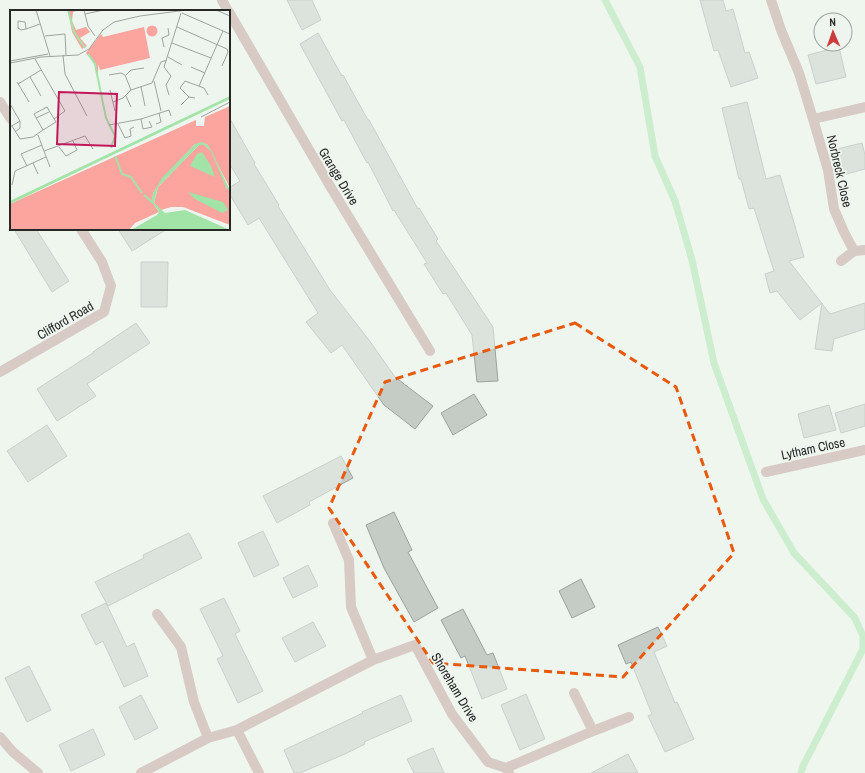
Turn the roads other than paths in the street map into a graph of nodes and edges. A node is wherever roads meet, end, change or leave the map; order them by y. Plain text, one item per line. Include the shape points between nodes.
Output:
1 (222, 0) edge
2 (771, 0) edge
3 (228, 10) edge
4 (230, 13) edge
5 (0, 102) edge
6 (865, 107) edge
7 (10, 117) edge
8 (813, 119) junction
9 (82, 230) edge
10 (865, 250) edge
11 (854, 251) junction
12 (841, 261) dead end
13 (430, 352) dead end
14 (0, 372) edge
15 (865, 450) edge
16 (766, 472) dead end
17 (333, 523) dead end
18 (157, 614) dead end
19 (373, 660) junction
20 (574, 692) dead end
21 (629, 717) dead end
22 (237, 730) junction
23 (593, 731) junction
24 (0, 737) edge
25 (208, 738) junction
26 (507, 771) edge
27 (38, 773) edge
28 (142, 773) edge
29 (259, 773) edge

1 - 3 street, Grange Drive
2 - 8 street, Norbreck Close via 799,73
4 - 13 street, Grange Drive via 326,180
5 - 7 street
6 - 8 street
8 - 11 street, Norbreck Close via 828,170 834,209
9 - 14 street, Clifford Road via 102,262 111,286 104,312
10 - 11 street
11 - 12 street
15 - 16 street, Lytham Close
17 - 19 street via 349,560 351,607
18 - 25 street via 181,647 194,702
19 - 22 street, Shoreham Drive
19 - 26 street, Shoreham Drive via 414,645 452,714 488,762
20 - 23 street
21 - 23 street, Shoreham Drive
22 - 25 street, Shoreham Drive
22 - 29 street
23 - 26 street, Shoreham Drive
24 - 27 street
25 - 28 street, Shoreham Drive

